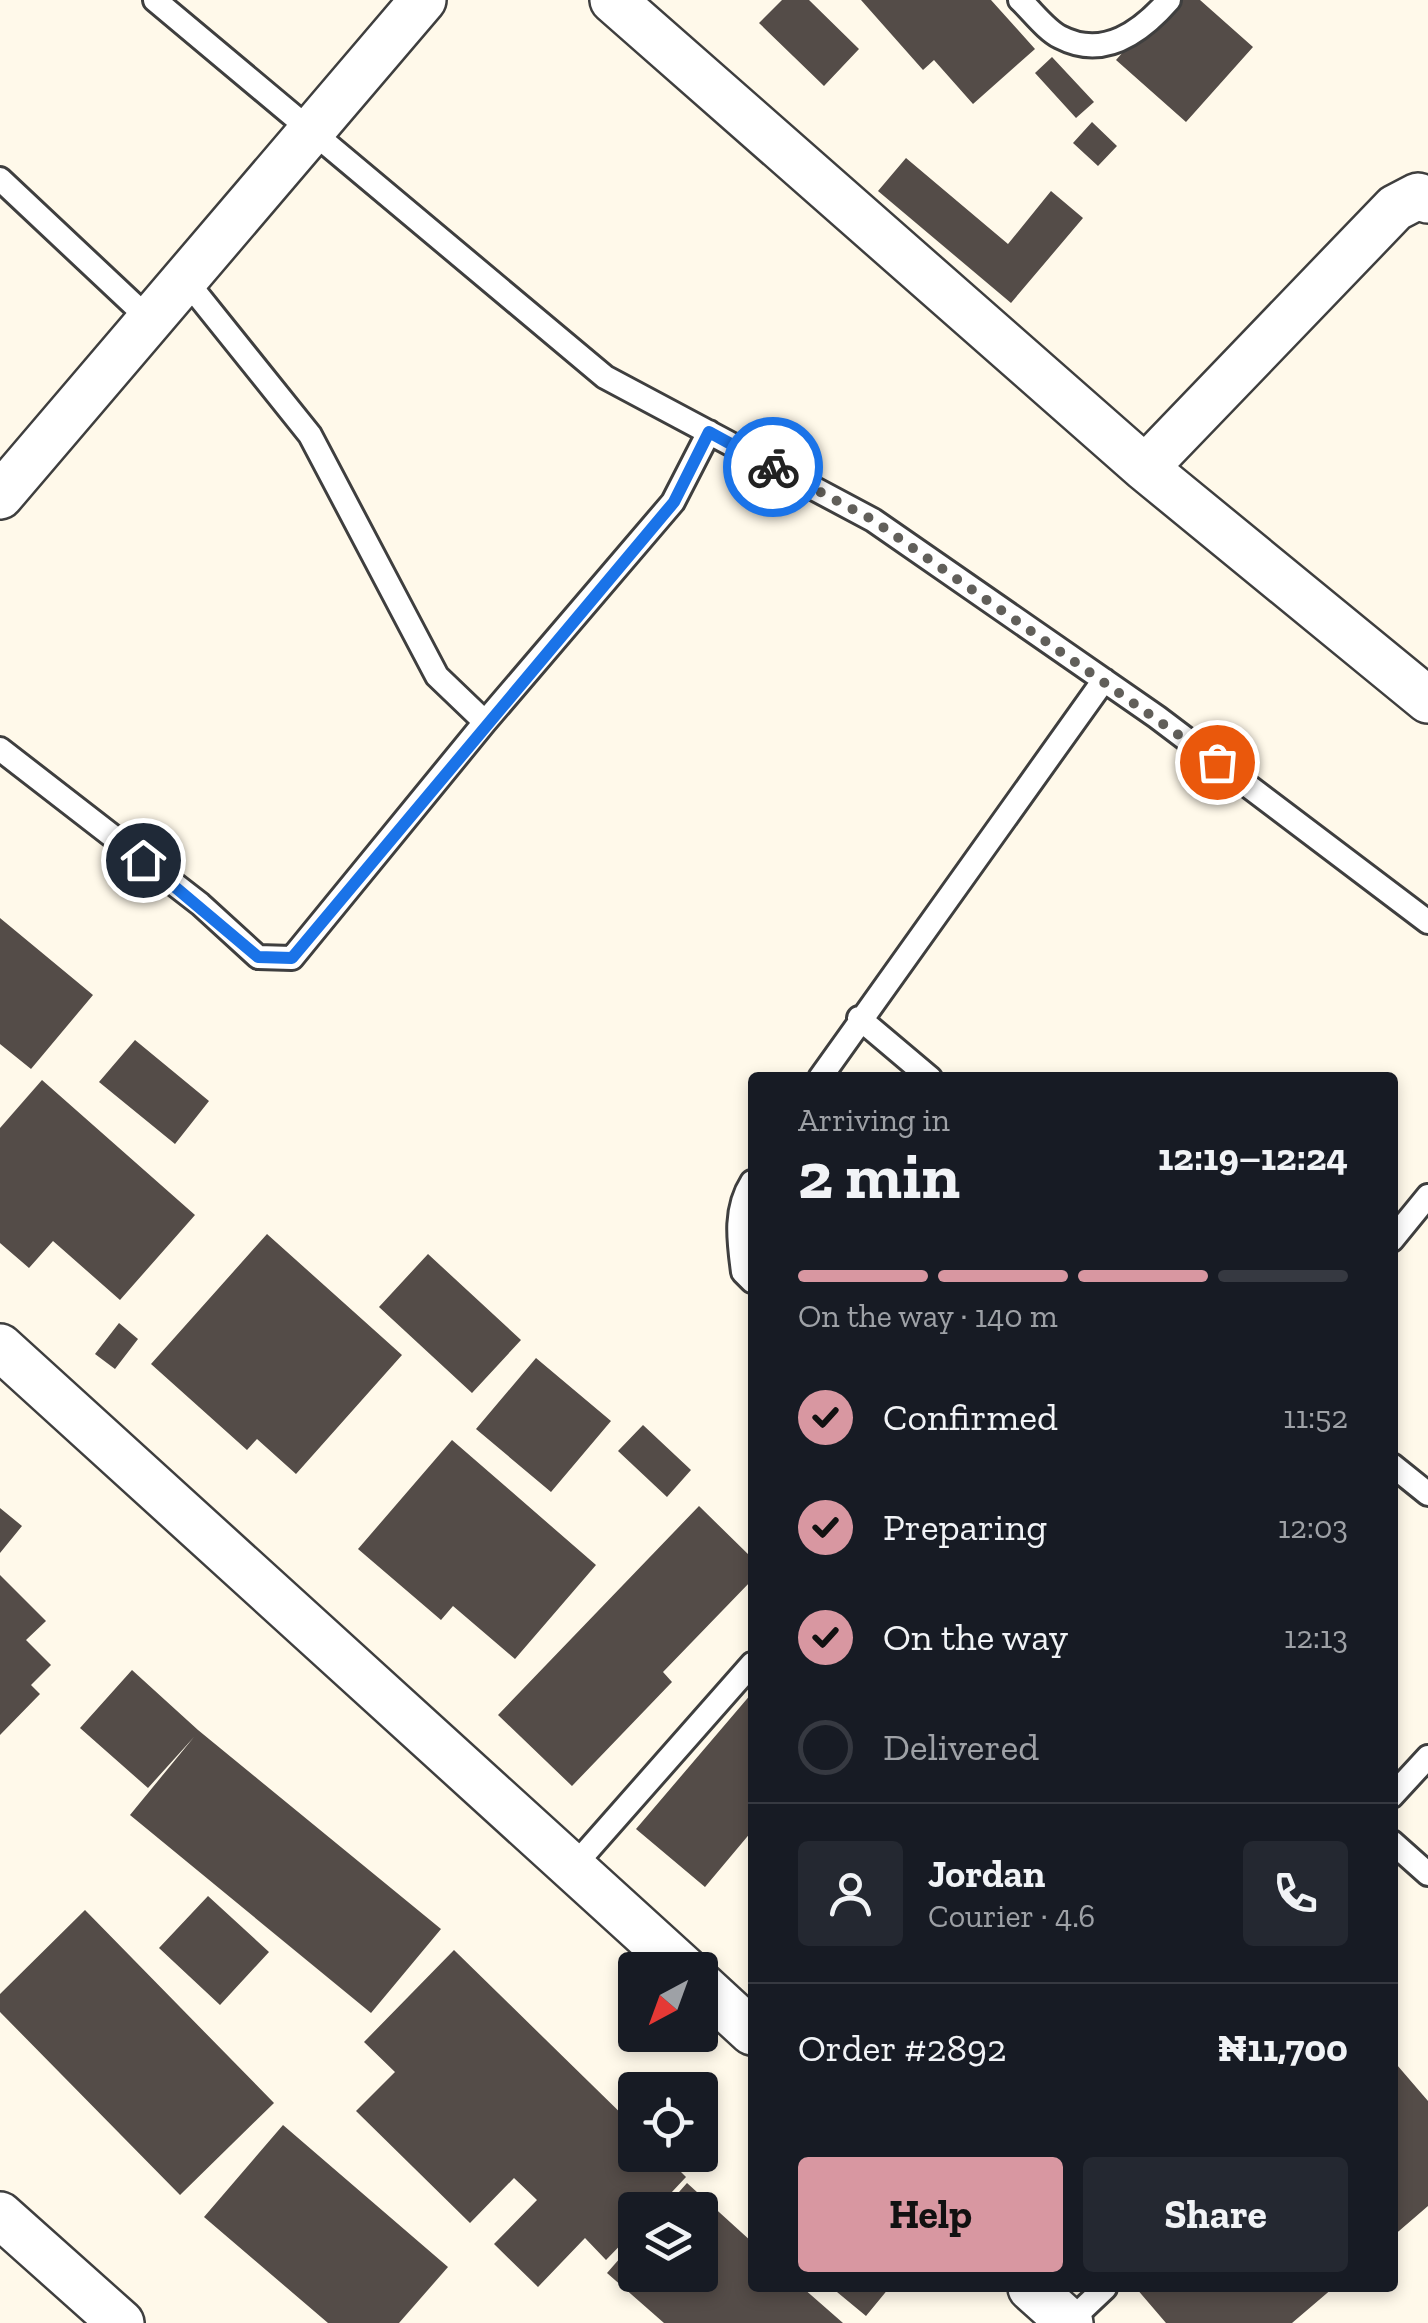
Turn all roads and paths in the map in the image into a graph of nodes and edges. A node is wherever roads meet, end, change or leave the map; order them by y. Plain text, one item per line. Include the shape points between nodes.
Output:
1 (154, 0) edge
2 (423, 0) edge
3 (613, 0) edge
4 (1020, 0) edge
5 (1168, 0) edge
6 (309, 130) junction
7 (0, 179) edge
8 (1428, 200) edge
9 (184, 278) junction
10 (149, 320) junction
11 (709, 432) junction
12 (1145, 468) junction
13 (0, 496) edge
14 (1104, 680) junction
15 (1428, 700) edge
16 (485, 722) junction
17 (0, 749) edge
18 (1428, 922) edge
19 (858, 1018) junction
20 (824, 1072) edge
21 (923, 1072) edge
22 (748, 1188) edge
23 (1428, 1196) edge
24 (1398, 1233) edge
25 (748, 1277) edge
26 (0, 1346) edge
27 (1398, 1470) edge
28 (1428, 1494) edge
29 (748, 1669) edge
30 (1428, 1757) edge
31 (1398, 1790) edge
32 (1398, 1847) edge
33 (573, 1868) junction
34 (1428, 1874) edge
35 (665, 1952) edge
36 (718, 2001) edge
37 (748, 2028) edge
38 (0, 2215) edge
39 (1035, 2292) edge
40 (1101, 2292) edge
41 (1069, 2322) edge
42 (122, 2323) edge

1 - 6 lane
2 - 6 street
3 - 12 street
4 - 5 lane via 1060,38 1090,43 1126,41
6 - 9 street
6 - 11 lane via 605,377
7 - 10 lane
8 - 12 street via 1418,196 1395,208
9 - 10 street
9 - 16 lane via 310,434 437,676
10 - 13 street
11 - 14 lane via 873,520
11 - 16 lane via 674,502
12 - 15 street
14 - 18 lane
14 - 19 lane
16 - 17 lane via 292,958 258,957
19 - 20 lane
19 - 21 lane
22 - 25 lane via 738,1228
23 - 24 lane
26 - 33 street
27 - 28 lane
29 - 33 lane
30 - 31 lane
32 - 34 lane
33 - 35 street
36 - 37 street
38 - 42 street
39 - 41 street
40 - 41 lane

